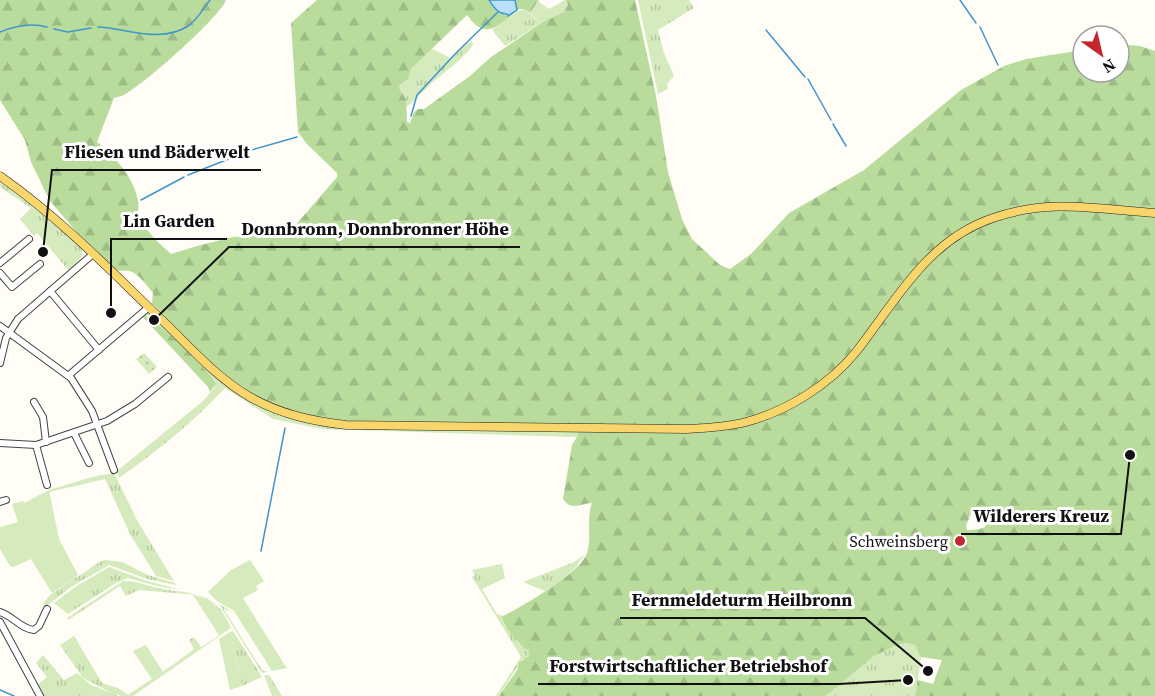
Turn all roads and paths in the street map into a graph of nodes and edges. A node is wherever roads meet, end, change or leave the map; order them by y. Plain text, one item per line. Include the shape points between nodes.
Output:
1 (0, 176) edge
2 (1155, 213) edge
3 (29, 239) dead end
4 (93, 254) junction
5 (0, 263) edge
6 (40, 264) dead end
7 (2, 278) edge
8 (50, 291) junction
9 (149, 307) junction
10 (0, 326) edge
11 (9, 332) junction
12 (99, 350) junction
13 (0, 363) edge
14 (69, 375) junction
15 (168, 377) dead end
16 (34, 402) dead end
17 (98, 424) junction
18 (74, 433) junction
19 (46, 442) junction
20 (0, 443) edge
21 (36, 445) junction
22 (89, 463) dead end
23 (114, 470) dead end
24 (47, 485) dead end
25 (47, 609) dead end
26 (0, 612) edge
27 (0, 622) edge
28 (40, 696) edge

1 - 4 main road via 40,204
2 - 9 main road via 1052,205 991,218 963,231 918,269 855,353 823,383 773,412 717,427 317,422 288,415 247,395 197,356
3 - 5 street
4 - 8 street
4 - 9 main road
6 - 7 street via 12,287
8 - 11 street via 23,313
8 - 12 street
9 - 12 street
10 - 11 street
11 - 13 street
11 - 14 street
12 - 14 street
14 - 17 street
15 - 17 street via 119,415
16 - 19 street via 43,417
17 - 18 street
17 - 23 street
18 - 19 street
18 - 22 street
19 - 21 street
20 - 21 street
21 - 24 street
25 - 26 street via 34,630
27 - 28 street

